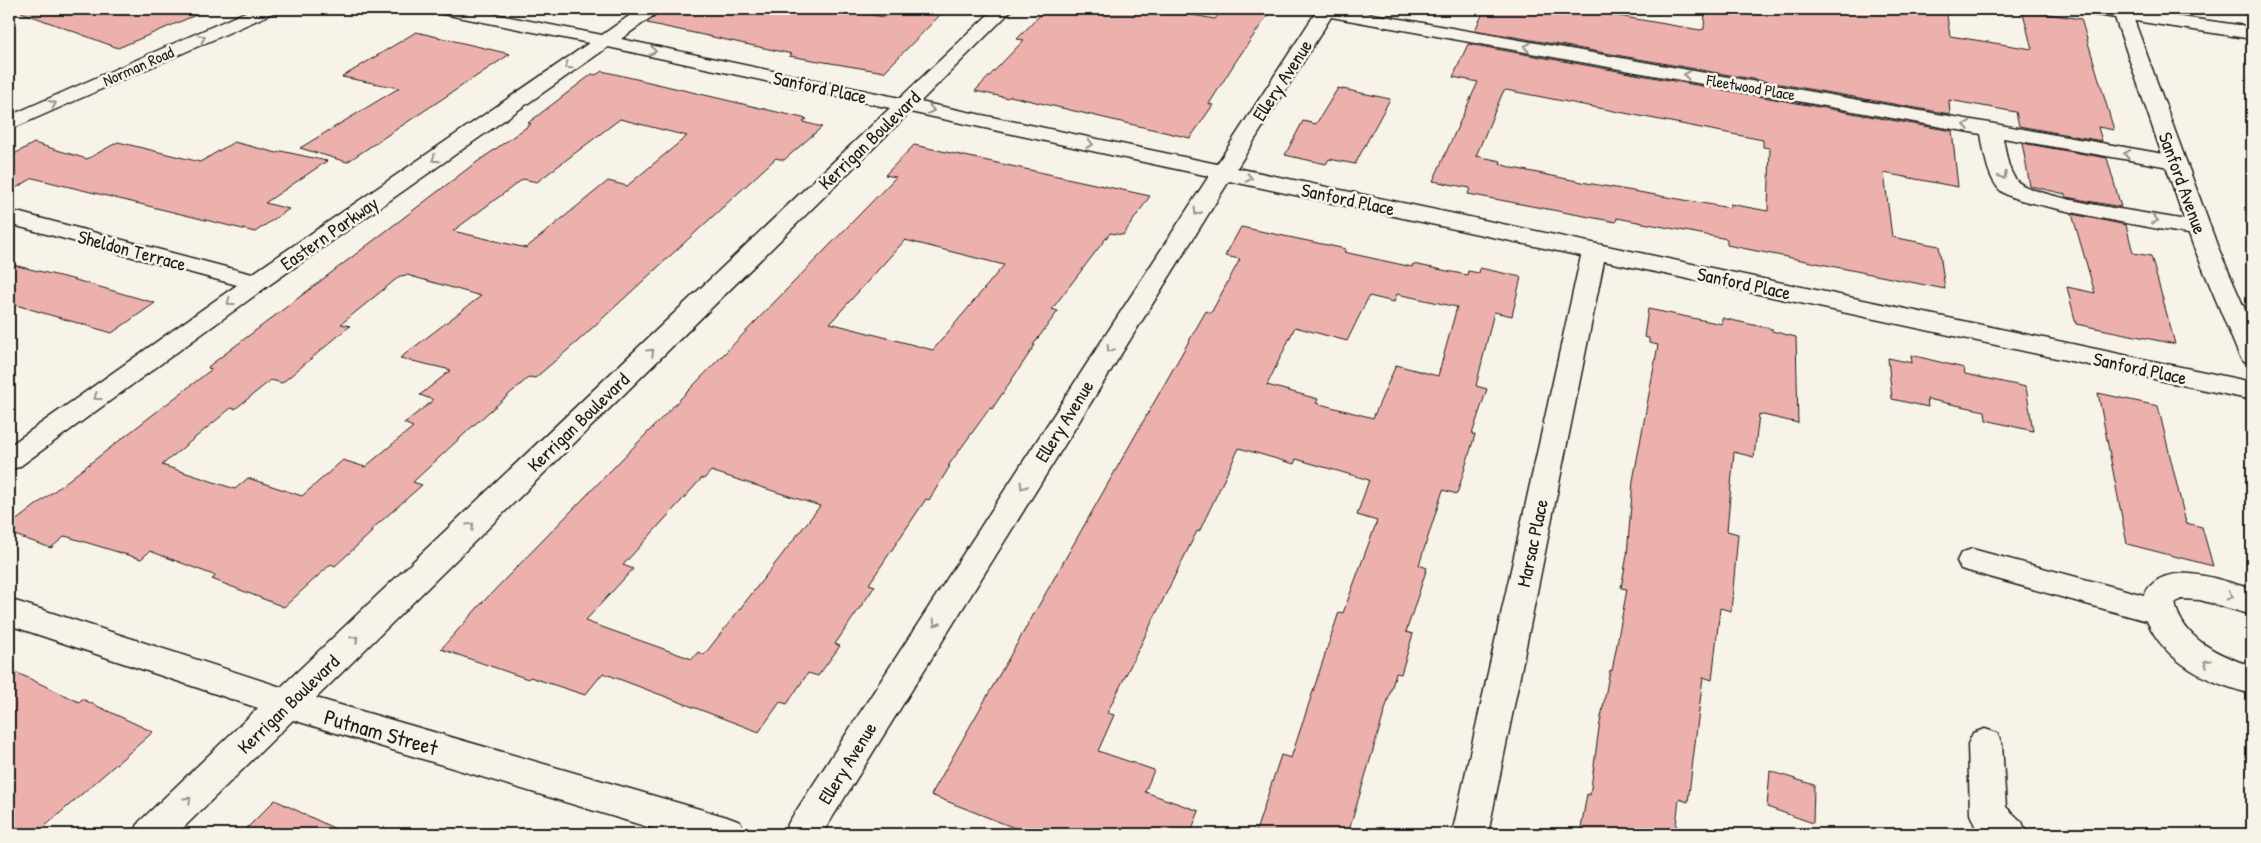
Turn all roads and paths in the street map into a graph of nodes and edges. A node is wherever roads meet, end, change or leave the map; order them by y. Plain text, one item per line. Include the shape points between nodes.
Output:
1 (267, 9) edge
2 (443, 9) edge
3 (652, 9) edge
4 (1004, 9) edge
5 (2090, 9) edge
6 (1326, 10) edge
7 (2122, 11) edge
8 (2252, 33) edge
9 (605, 41) junction
10 (905, 105) junction
11 (9, 124) edge
12 (1990, 129) junction
13 (2175, 162) junction
14 (1222, 172) junction
15 (9, 217) edge
16 (2200, 229) junction
17 (1594, 252) junction
18 (256, 283) junction
19 (2252, 355) edge
20 (2252, 392) edge
21 (9, 460) edge
22 (1972, 561) dead end
23 (2252, 602) edge
24 (9, 612) edge
25 (2161, 612) junction
26 (2252, 680) edge
27 (288, 704) junction
28 (1985, 744) dead end
29 (152, 834) edge
30 (727, 834) edge
31 (802, 834) edge
32 (1470, 834) edge
33 (2009, 834) edge

11 -> 1 street, Norman Road
2 - 9 street, Sanford Place
3 - 9 street, Eastern Parkway
4 - 10 street, Kerrigan Boulevard
5 - 7 street
12 -> 6 street, Fleetwood Place
6 - 14 street, Ellery Avenue
7 - 8 street
7 - 13 street, Sanford Avenue
9 -> 10 street, Sanford Place
9 -> 18 street, Eastern Parkway
10 -> 14 street, Sanford Place
27 -> 10 street, Kerrigan Boulevard
13 -> 12 street, Fleetwood Place
12 -> 16 street via 1999,168 2008,186 2028,195 2081,208
13 - 16 street, Sanford Avenue
14 -> 17 street, Sanford Place
14 -> 31 street, Ellery Avenue
15 - 18 street, Sheldon Terrace
16 - 19 street, Sanford Avenue
17 - 20 street, Sanford Place
17 - 32 street, Marsac Place
18 -> 21 street, Eastern Parkway
22 - 25 street
25 -> 23 street via 2158,599 2175,586 2200,588
24 - 27 street, Putnam Street
26 -> 25 street via 2221,671 2184,648 2165,625
29 -> 27 street, Kerrigan Boulevard
27 - 30 street, Putnam Street
28 - 33 street via 1988,814

